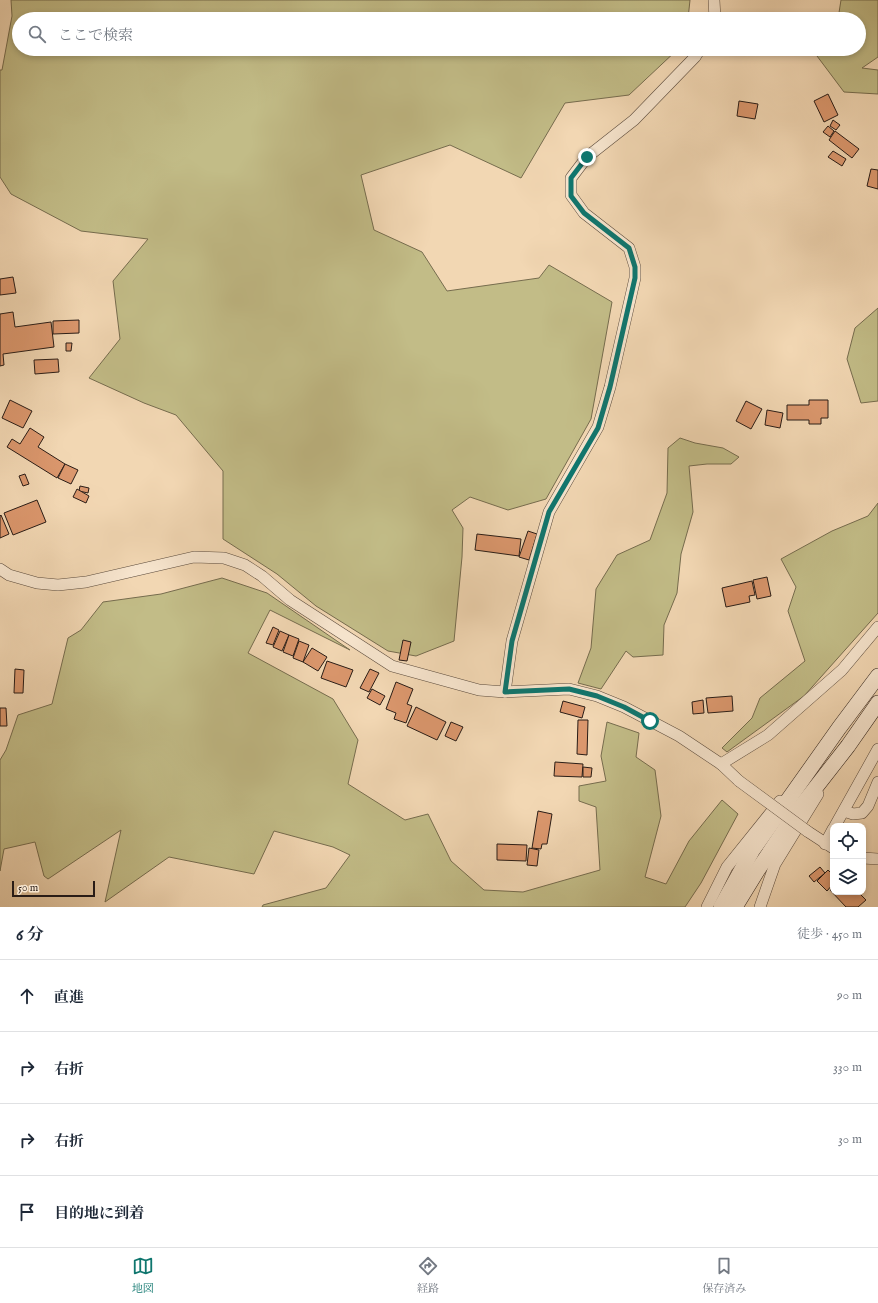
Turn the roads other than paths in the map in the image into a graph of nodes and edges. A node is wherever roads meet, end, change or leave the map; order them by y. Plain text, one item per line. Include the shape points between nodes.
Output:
1 (714, 0) edge
2 (715, 12) edge
3 (696, 56) edge
4 (0, 569) edge
5 (878, 627) edge
6 (878, 676) edge
7 (505, 692) junction
8 (878, 703) edge
9 (839, 728) junction
10 (848, 746) junction
11 (878, 749) edge
12 (721, 764) junction
13 (878, 782) edge
14 (844, 811) junction
15 (837, 823) edge
16 (829, 846) edge
17 (866, 858) edge
18 (878, 859) edge
19 (707, 907) edge
20 (721, 907) edge
21 (735, 907) edge
22 (760, 907) edge

1 - 2 street
3 - 7 street via 634,120 587,157 571,178 571,196 584,213 629,248 635,267 635,278 598,428 549,512 512,641
4 - 7 street via 9,575 37,583 58,585 86,582 194,557 224,558 245,565 290,600 392,666 479,690
5 - 12 street via 842,670 768,735
6 - 9 street
7 - 12 street via 569,689 597,696 679,736
8 - 10 street
9 - 19 street via 740,849 727,867
9 - 20 street via 752,851
10 - 21 street via 798,810
10 - 22 street via 775,864
11 - 14 street
12 - 16 street, bridge
13 - 14 street via 868,806 862,813
14 - 15 street
17 - 18 street

